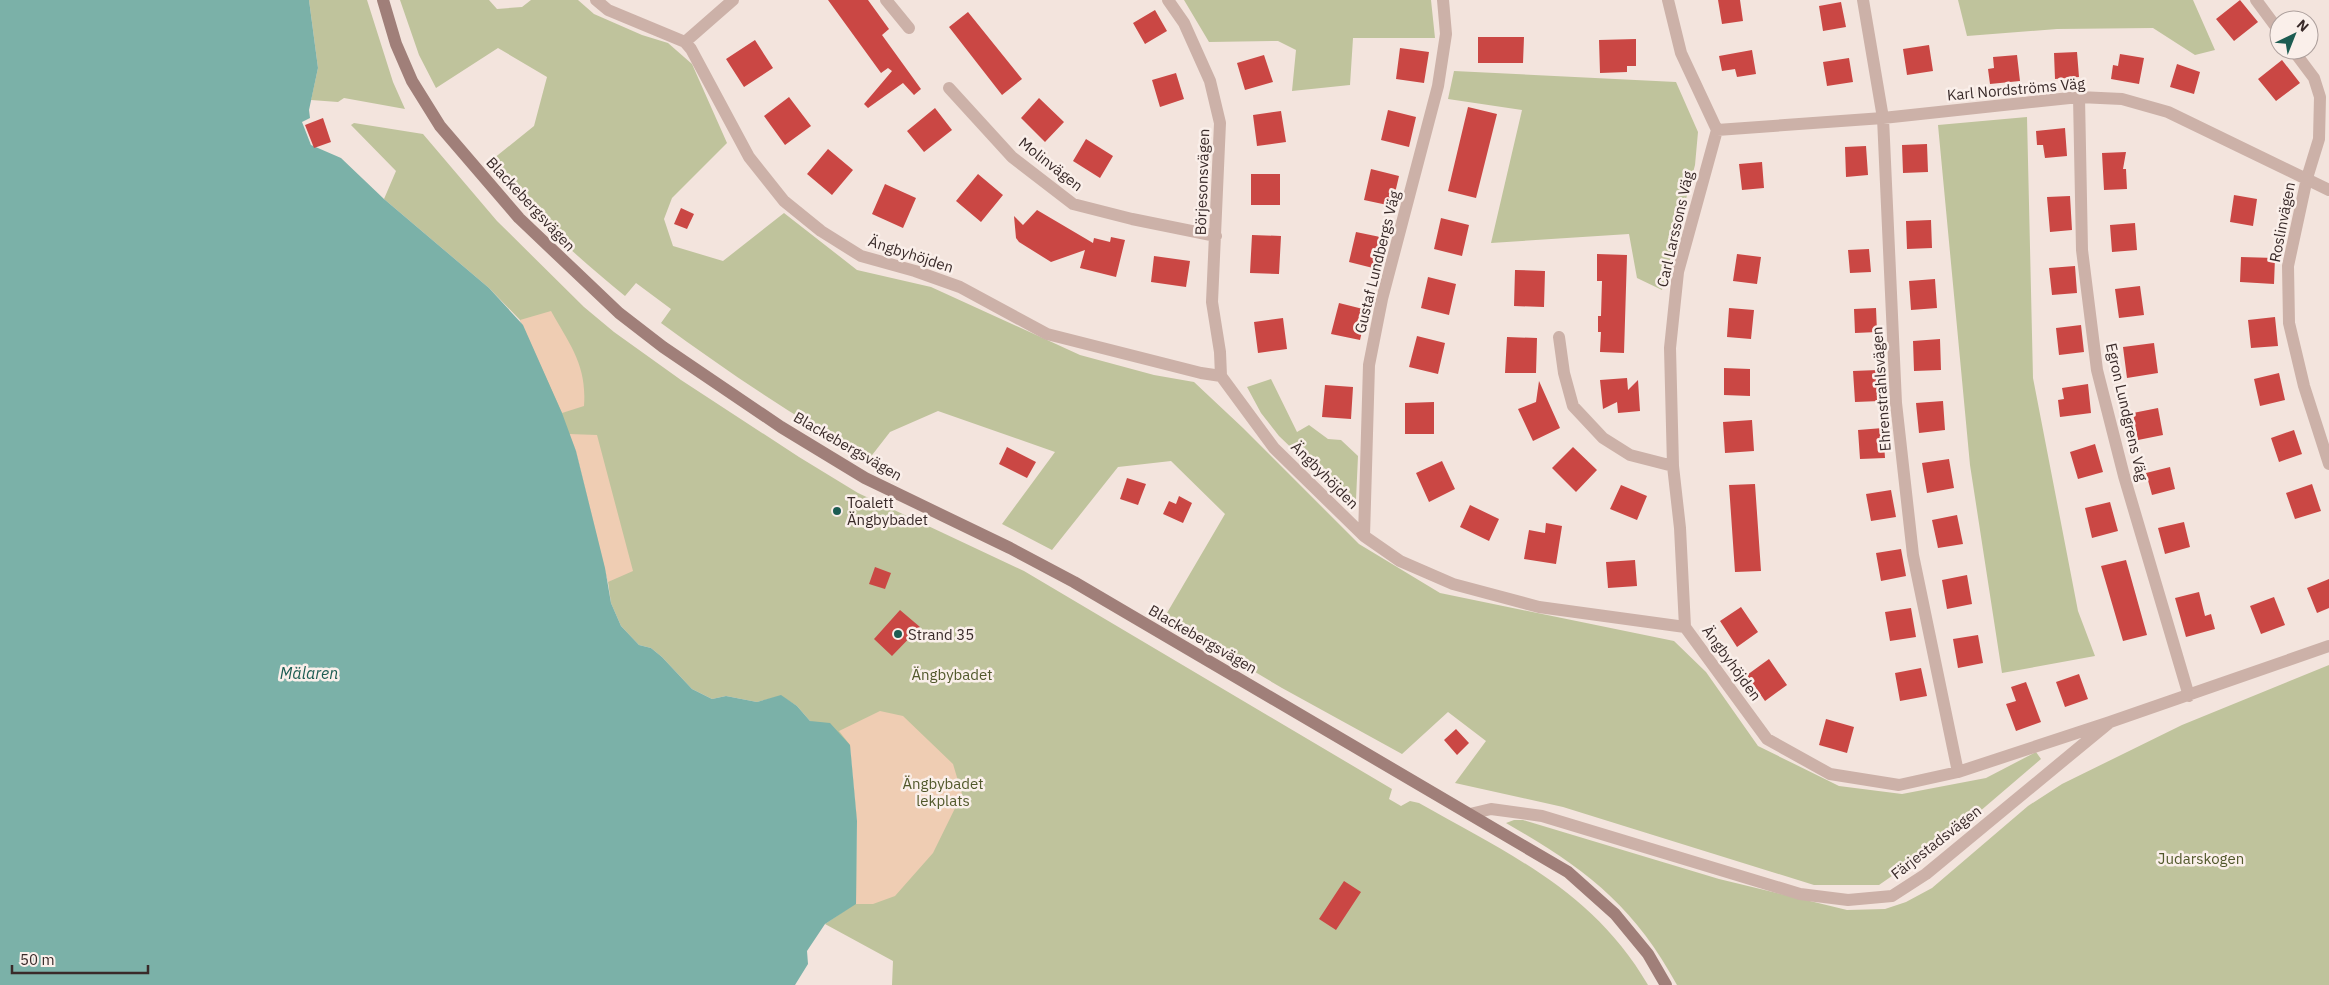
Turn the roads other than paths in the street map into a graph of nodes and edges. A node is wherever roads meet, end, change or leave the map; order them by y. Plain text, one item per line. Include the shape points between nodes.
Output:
1 (384, 0) edge
2 (596, 0) edge
3 (733, 0) edge
4 (886, 0) edge
5 (1168, 0) edge
6 (1443, 0) edge
7 (1668, 0) edge
8 (1863, 0) edge
9 (2256, 0) edge
10 (2269, 18) edge
11 (909, 28) dead end
12 (685, 42) junction
13 (2300, 60) edge
14 (949, 88) dead end
15 (2079, 97) junction
16 (1883, 118) junction
17 (1717, 130) junction
18 (2307, 178) junction
19 (2329, 190) edge
20 (1216, 236) junction
21 (1559, 337) dead end
22 (1221, 376) junction
23 (2329, 464) edge
24 (1673, 466) junction
25 (1364, 536) junction
26 (1685, 627) junction
27 (2329, 646) edge
28 (2189, 696) junction
29 (2110, 722) junction
30 (1958, 772) junction
31 (1470, 814) junction
32 (1666, 985) edge

1 - 31 street, Blackebergsvägen via 396,44 412,81 440,126 518,218 554,254 613,308 663,347 781,427 865,478 1074,582
2 - 12 street via 608,10
3 - 12 street
4 - 11 street
5 - 20 street, Börjesonsvägen via 1184,23 1210,81 1220,123
6 - 25 street, Gustaf Lundbergs Väg via 1446,34 1438,86 1382,300 1369,364
7 - 17 street via 1681,53
8 - 16 street, Ehrenstrahlsvägen
9 - 10 street
12 - 22 street, Ängbyhöjden via 692,49 754,165 784,201 821,231 860,256 915,270 960,288 1047,334
13 - 18 street, Roslinvägen via 2314,78 2320,97 2319,139
14 - 20 street, Molinvägen via 1012,157 1073,204
15 - 16 street, Karl Nordströms Väg
15 - 18 street, Karl Nordströms Väg via 2122,99 2168,112
15 - 28 street, Egron Lundgrens Väg via 2082,250 2097,370 2124,476
16 - 17 street, Karl Nordströms Väg
16 - 30 street, Ehrenstrahlsvägen via 1896,403 1912,545
17 - 24 street, Carl Larssons Väg via 1678,272 1670,348
18 - 19 street, Karl Nordströms Väg
18 - 23 street, Roslinvägen via 2288,266 2289,323 2304,386
20 - 22 street, Börjesonsvägen via 1212,302
21 - 24 street via 1573,406 1603,438 1630,455
22 - 25 street, Ängbyhöjden via 1274,448
24 - 26 street, Carl Larssons Väg
25 - 26 street, Ängbyhöjden via 1400,561 1453,584 1539,606
26 - 30 street, Ängbyhöjden via 1767,739 1830,774 1899,785
27 - 28 street, Färjestadsvägen
28 - 29 street, Färjestadsvägen
29 - 30 street, Ängbyhöjden
29 - 31 street, Färjestadsvägen via 1926,874 1892,896 1848,900 1800,894 1542,816 1491,809
31 - 32 street, Blackebergsvägen via 1575,878 1615,914 1648,954

